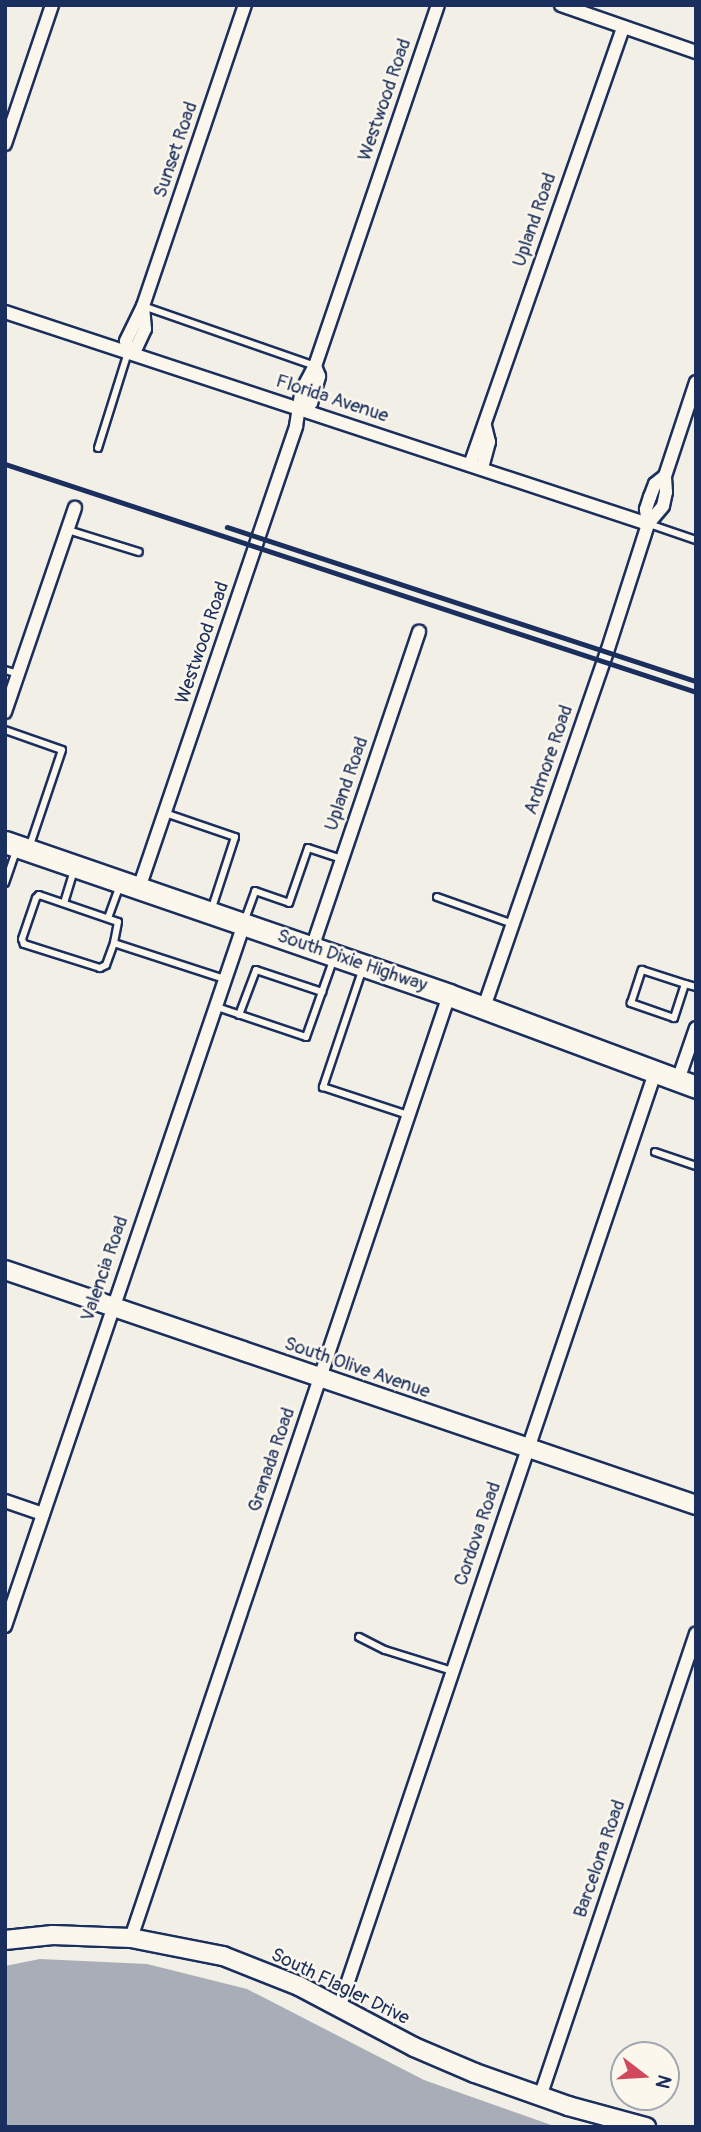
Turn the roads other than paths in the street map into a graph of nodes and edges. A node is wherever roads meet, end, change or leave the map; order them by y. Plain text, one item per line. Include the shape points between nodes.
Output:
1 (52, 5) edge
2 (245, 5) edge
3 (438, 5) edge
4 (562, 5) edge
5 (623, 27) junction
6 (696, 52) edge
7 (5, 144) edge
8 (143, 306) junction
9 (5, 312) edge
10 (128, 352) junction
11 (315, 366) junction
12 (696, 382) edge
13 (301, 409) junction
14 (98, 448) dead end
15 (476, 467) junction
16 (75, 508) dead end
17 (648, 524) junction
18 (68, 530) junction
19 (696, 540) edge
20 (139, 552) dead end
21 (419, 632) dead end
22 (5, 670) edge
23 (18, 674) junction
24 (5, 712) edge
25 (5, 730) edge
26 (165, 813) junction
27 (17, 846) edge
28 (342, 859) junction
29 (75, 866) junction
30 (5, 883) edge
31 (130, 885) junction
32 (437, 897) dead end
33 (64, 903) junction
34 (210, 912) junction
35 (108, 918) junction
36 (244, 924) junction
37 (513, 924) junction
38 (114, 943) junction
39 (312, 948) junction
40 (334, 956) junction
41 (364, 966) junction
42 (224, 979) junction
43 (685, 984) junction
44 (696, 988) edge
45 (322, 992) junction
46 (449, 995) junction
47 (215, 1007) junction
48 (484, 1007) junction
49 (239, 1015) junction
50 (696, 1028) edge
51 (655, 1073) junction
52 (687, 1084) edge
53 (408, 1115) junction
54 (654, 1152) dead end
55 (696, 1166) edge
56 (5, 1270) edge
57 (113, 1306) junction
58 (320, 1377) junction
59 (527, 1448) junction
60 (5, 1501) edge
61 (696, 1505) edge
62 (43, 1514) junction
63 (5, 1626) edge
64 (696, 1634) edge
65 (359, 1637) dead end
66 (452, 1671) junction
67 (131, 1938) junction
68 (5, 1940) edge
69 (339, 2008) junction
70 (540, 2097) junction
71 (646, 2127) edge

1 - 7 street
2 - 8 street, Sunset Road
3 - 11 street, Westwood Road
4 - 5 street
5 - 6 street
5 - 15 street, Upland Road via 484,425 489,442
8 - 10 street, Sunset Road via 145,329 135,350
8 - 11 lane
9 - 10 street, Florida Avenue
10 - 13 street, Florida Avenue
10 - 14 lane
11 - 13 street, Westwood Road via 319,376 311,403
12 - 17 street, Ardmore Road via 665,476 663,506
13 - 15 street, Florida Avenue
13 - 26 street, Westwood Road
15 - 17 street, Florida Avenue
16 - 18 street
17 - 19 lane
17 - 37 street, Ardmore Road
18 - 20 lane
18 - 23 street
21 - 28 street, Upland Road
22 - 23 lane
23 - 24 street
25 - 27 lane via 62,750
26 - 31 street, Westwood Road
26 - 34 lane via 235,837
27 - 29 main road, South Dixie Highway
27 - 30 lane
28 - 36 lane via 307,848 289,903 255,891
28 - 39 street, Upland Road
29 - 31 main road, South Dixie Highway
29 - 33 lane
31 - 34 main road, South Dixie Highway
31 - 35 lane
32 - 37 lane
33 - 35 lane
33 - 38 lane via 36,898 24,944 100,968 106,965
34 - 36 main road, South Dixie Highway
35 - 38 lane via 120,925
36 - 39 main road, South Dixie Highway
36 - 42 street, Valencia Road
37 - 48 street, Ardmore Road
38 - 42 lane
39 - 40 main road, South Dixie Highway
40 - 41 main road, South Dixie Highway
40 - 45 lane
41 - 46 main road, South Dixie Highway
41 - 53 lane via 323,1087
42 - 47 street, Valencia Road
43 - 43 lane via 642,970 631,1003 674,1018
43 - 44 lane
45 - 49 lane via 256,970
45 - 49 lane via 306,1037
46 - 48 main road, South Dixie Highway
46 - 53 street, Granada Road
47 - 49 lane
47 - 57 street, Valencia Road
48 - 51 main road, South Dixie Highway
50 - 52 street
51 - 52 main road, South Dixie Highway
51 - 59 street, Cordova Road
53 - 58 street, Granada Road
54 - 55 lane
56 - 57 street, South Olive Avenue
57 - 58 street, South Olive Avenue
57 - 62 street, Valencia Road
58 - 59 street, South Olive Avenue
58 - 67 street, Granada Road
59 - 61 street, South Olive Avenue
59 - 66 street, Cordova Road
60 - 62 street
62 - 63 street, Valencia Road
64 - 70 street, Barcelona Road
65 - 66 lane
66 - 69 street, Cordova Road
67 - 68 street, South Flagler Drive via 52,1935
67 - 69 street, South Flagler Drive via 223,1956 279,1977
69 - 70 street, South Flagler Drive via 414,2047
70 - 71 street, South Flagler Drive

